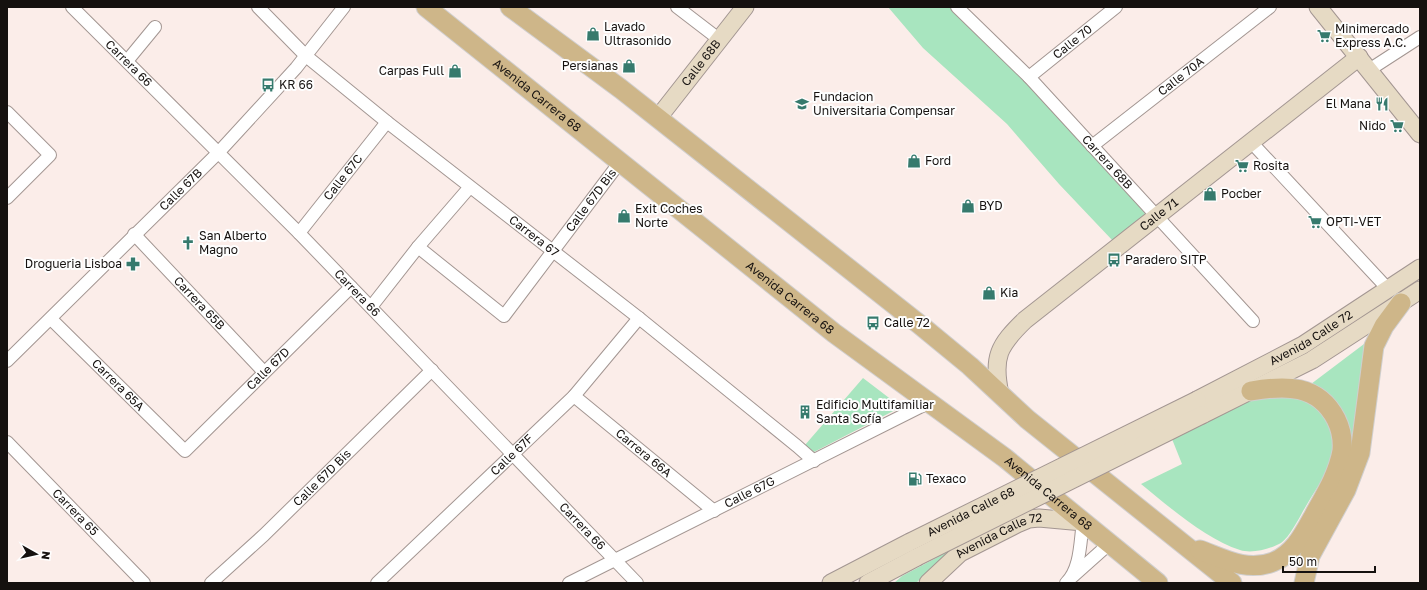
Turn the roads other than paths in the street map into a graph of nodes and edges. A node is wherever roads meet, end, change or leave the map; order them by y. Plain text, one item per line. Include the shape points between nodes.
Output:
1 (72, 7) edge
2 (258, 7) edge
3 (344, 7) edge
4 (426, 7) edge
5 (510, 7) edge
6 (678, 7) edge
7 (745, 7) edge
8 (957, 7) edge
9 (1116, 7) edge
10 (1270, 7) edge
11 (1318, 7) edge
12 (155, 27) dead end
13 (1420, 36) edge
14 (720, 40) junction
15 (306, 56) junction
16 (127, 61) junction
17 (1364, 64) junction
18 (1029, 77) junction
19 (7, 112) edge
20 (658, 118) junction
21 (387, 122) junction
22 (1420, 134) edge
23 (1252, 143) junction
24 (1092, 146) junction
25 (218, 153) junction
26 (620, 162) junction
27 (469, 188) junction
28 (7, 198) edge
29 (1158, 217) junction
30 (300, 233) junction
31 (134, 234) junction
32 (418, 247) junction
33 (553, 251) junction
34 (1420, 268) edge
35 (351, 287) junction
36 (1420, 290) edge
37 (1394, 296) junction
38 (371, 307) junction
39 (639, 318) junction
40 (51, 319) junction
41 (1253, 321) dead end
42 (7, 361) edge
43 (432, 370) junction
44 (264, 372) junction
45 (1251, 391) junction
46 (1000, 394) junction
47 (574, 396) junction
48 (931, 404) junction
49 (1199, 407) junction
50 (7, 442) edge
51 (185, 451) joint
52 (513, 455) junction
53 (814, 461) junction
54 (714, 511) junction
55 (1083, 522) junction
56 (1181, 542) junction
57 (1110, 544) junction
58 (913, 550) junction
59 (615, 560) junction
60 (1068, 581) edge
61 (870, 582) edge
62 (144, 583) edge
63 (211, 583) edge
64 (377, 583) edge
65 (569, 583) edge
66 (637, 583) edge
67 (831, 583) edge
68 (928, 583) edge
69 (1158, 583) edge
70 (1232, 583) edge
71 (1304, 583) edge

1 - 16 street, Carrera 66
2 - 15 street, Carrera 67
3 - 15 street, Calle 67B
4 - 26 main road, Avenida Carrera 68
5 - 20 main road
6 - 14 street
7 - 14 main road, Calle 68B
8 - 18 street, Carrera 68B
9 - 18 street, Calle 70
10 - 24 street, Calle 70A
11 - 17 main road
12 - 16 street
13 - 17 street, Calle 71
14 - 20 main road, Calle 68B
15 - 21 street, Carrera 67
15 - 25 street, Calle 67B
16 - 25 street, Carrera 66
17 - 22 main road
17 - 23 main road, Calle 71
18 - 24 street, Carrera 68B
19 - 28 street via 50,155
20 - 46 main road via 919,324
21 - 27 street, Carrera 67
21 - 30 street, Calle 67C
23 - 29 main road, Calle 71
23 - 37 street
24 - 29 street, Carrera 68B
25 - 30 street, Carrera 66
25 - 31 street, Calle 67B
26 - 33 street, Calle 67D Bis
26 - 48 main road, Avenida Carrera 68 via 834,333
27 - 32 street
27 - 33 street, Carrera 67
29 - 41 street, Carrera 68B
29 - 46 main road, Calle 71 via 1025,320 1007,338 999,350 996,364
30 - 35 street, Carrera 66
31 - 40 street, Calle 67B
31 - 44 street, Carrera 65B
32 - 33 street, Calle 67D Bis via 504,316
32 - 38 street
33 - 39 street, Carrera 67
34 - 37 main road, Avenida Calle 72
35 - 38 street, Carrera 66
35 - 44 street, Calle 67D
36 - 37 main road, Avenida Calle 72
37 - 45 main road, Avenida Calle 72 via 1318,356
37 - 49 main road, Avenida Calle 72
37 - 71 main road via 1374,346 1360,452 1346,490 1310,556
38 - 43 street, Carrera 66
39 - 47 street, Calle 67F
39 - 53 street, Carrera 67
40 - 42 street, Calle 67B
40 - 51 street, Carrera 65A
43 - 52 street, Carrera 66
43 - 63 street, Calle 67D Bis via 264,535
44 - 51 street, Calle 67D
45 - 49 main road, Avenida Calle 72
45 - 56 main road via 1275,386 1291,388 1317,396 1325,403 1339,426 1342,442 1340,461 1334,477 1299,540 1288,553 1274,562 1257,566 1239,564
46 - 56 main road via 1027,419
47 - 52 street, Calle 67F
47 - 54 street, Carrera 66A
48 - 53 street, Calle 67G via 920,407
48 - 55 main road, Avenida Carrera 68 via 1005,458
49 - 58 main road, Avenida Calle 68, bridge
50 - 62 street, Carrera 65
52 - 59 street, Carrera 66
52 - 64 street, Calle 67F
53 - 54 street, Calle 67G
54 - 59 street, Calle 67G
55 - 57 main road, Avenida Carrera 68
55 - 60 street via 1079,551
55 - 68 main road, Avenida Calle 72 via 1029,519 960,553
56 - 70 main road
57 - 60 street
57 - 69 main road, Avenida Carrera 68
58 - 61 main road, Avenida Calle 68
58 - 67 main road, Avenida Calle 68
59 - 65 street, Calle 67G
59 - 66 street, Carrera 66

